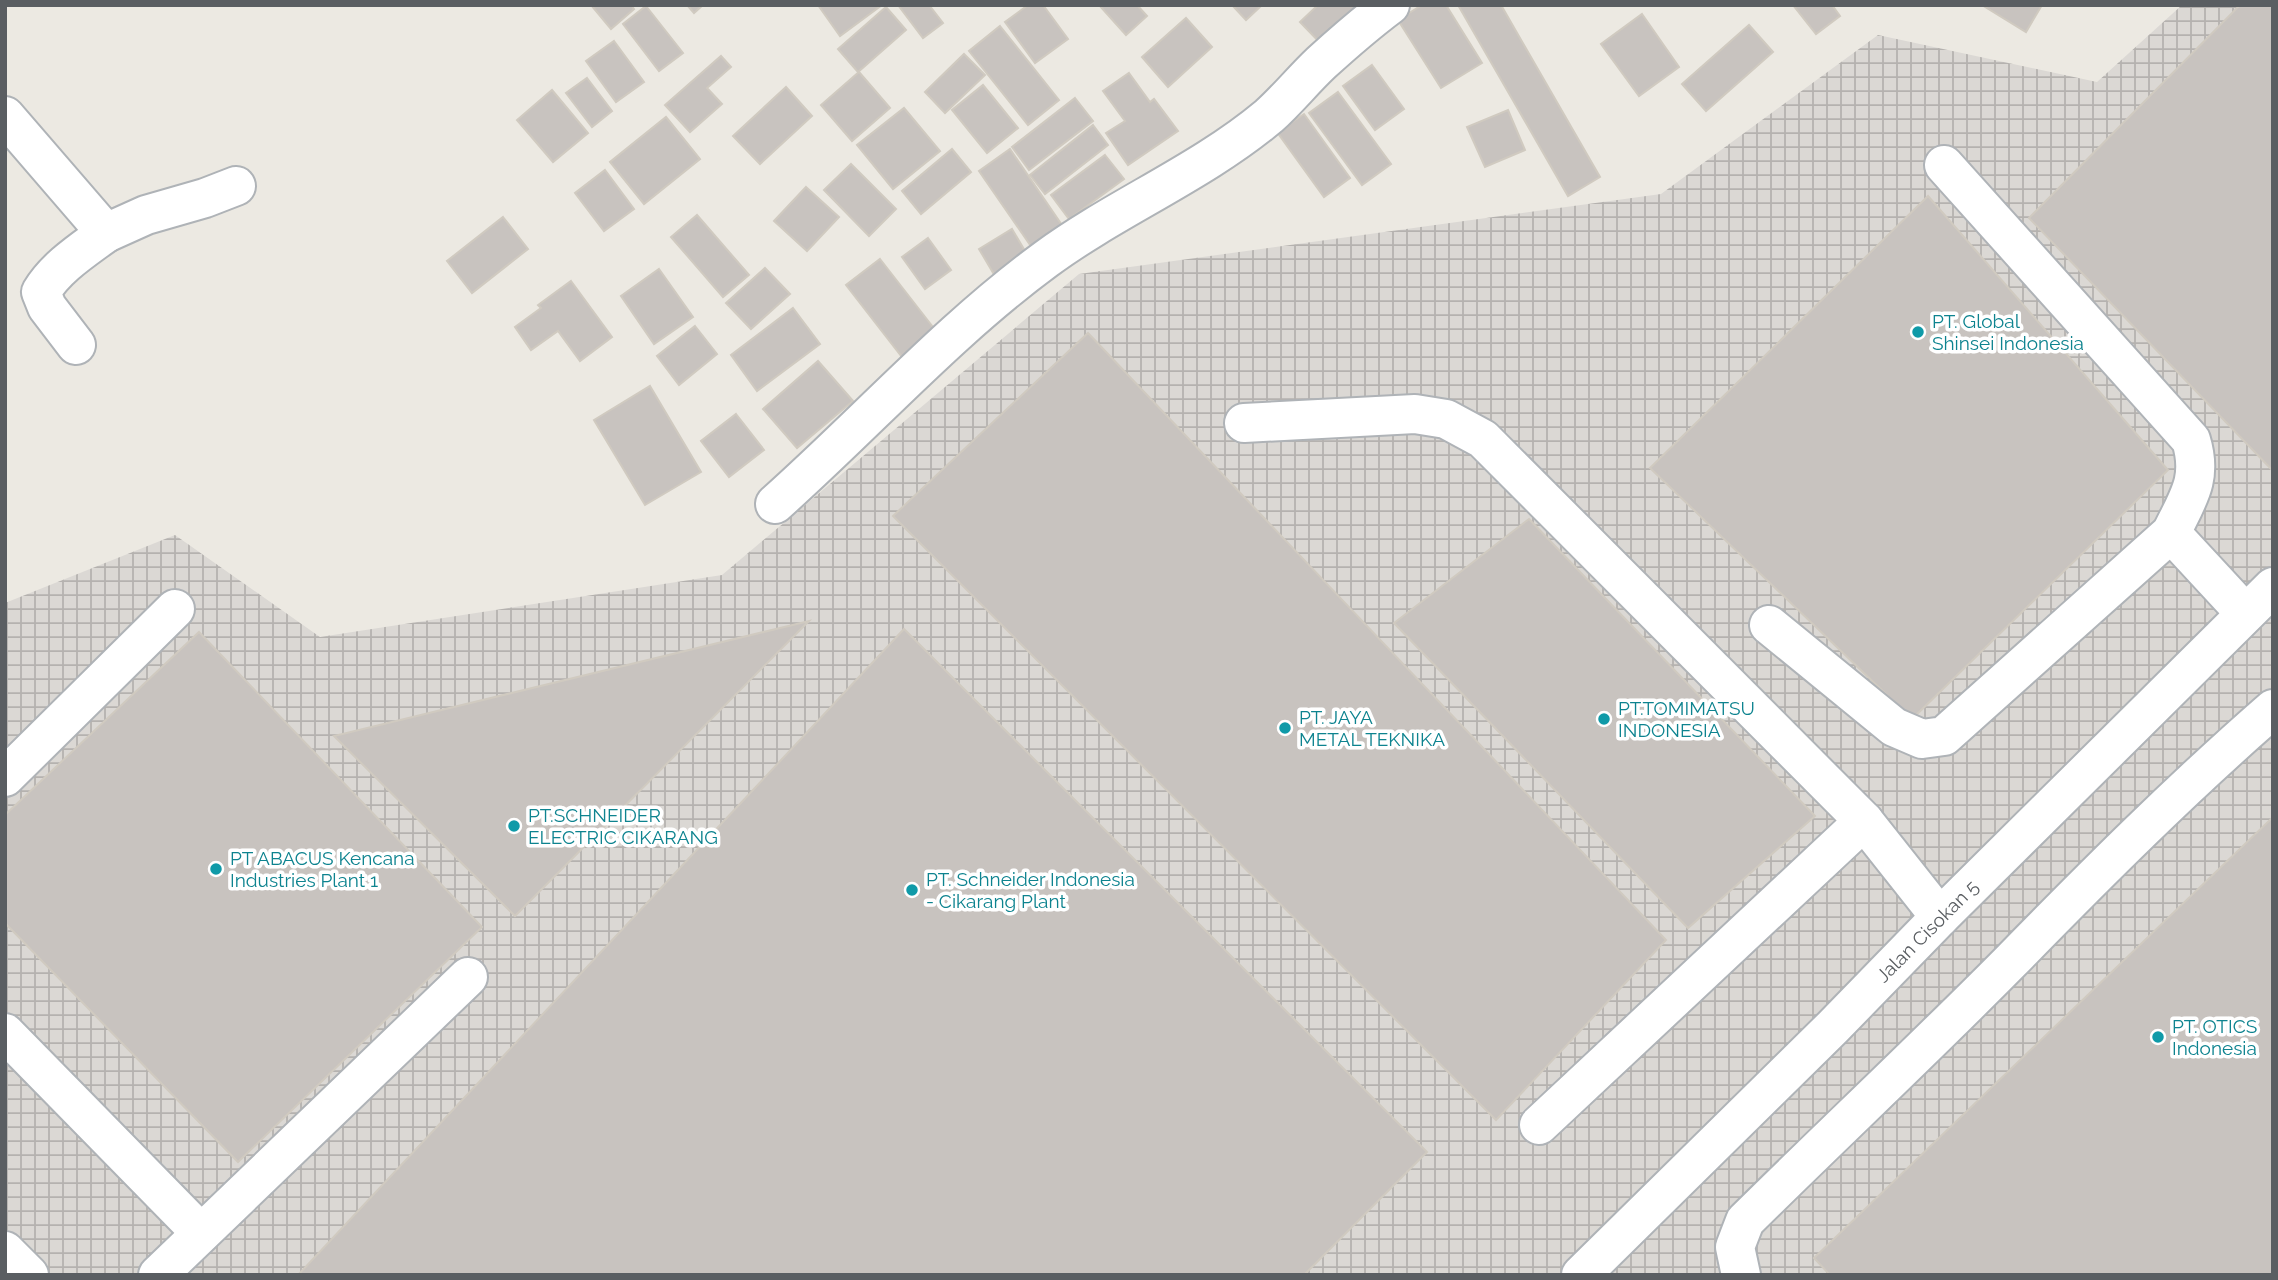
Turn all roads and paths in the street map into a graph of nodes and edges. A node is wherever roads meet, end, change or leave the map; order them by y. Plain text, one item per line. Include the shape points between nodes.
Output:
1 (1390, 5) edge
2 (5, 116) edge
3 (1944, 165) dead end
4 (236, 186) dead end
5 (106, 233) junction
6 (76, 345) dead end
7 (1244, 423) dead end
8 (775, 504) dead end
9 (2171, 533) junction
10 (2273, 587) edge
11 (175, 609) dead end
12 (2245, 613) junction
13 (1769, 625) dead end
14 (2273, 709) edge
15 (5, 777) edge
16 (1864, 821) junction
17 (1940, 917) junction
18 (468, 977) dead end
19 (5, 1033) edge
20 (1539, 1125) dead end
21 (201, 1233) junction
22 (5, 1251) edge
23 (30, 1275) edge
24 (158, 1275) edge
25 (1581, 1275) edge
26 (1741, 1275) edge

1 - 8 street via 1251,130 1091,227 987,305
2 - 5 street
3 - 9 street via 2191,440 2197,459 2193,489
4 - 5 street
5 - 6 street via 41,292
7 - 16 street via 1415,414 1446,419 1483,439
9 - 12 street
9 - 13 street via 1944,736 1922,739 1894,727
10 - 12 street, Jalan Cisokan 5
11 - 15 street
12 - 17 street, Jalan Cisokan 5
14 - 26 street via 2135,835 1745,1221 1735,1247
16 - 17 street
16 - 20 street
17 - 25 street, Jalan Cisokan 5
18 - 21 street
19 - 21 street
21 - 24 street
22 - 23 street

